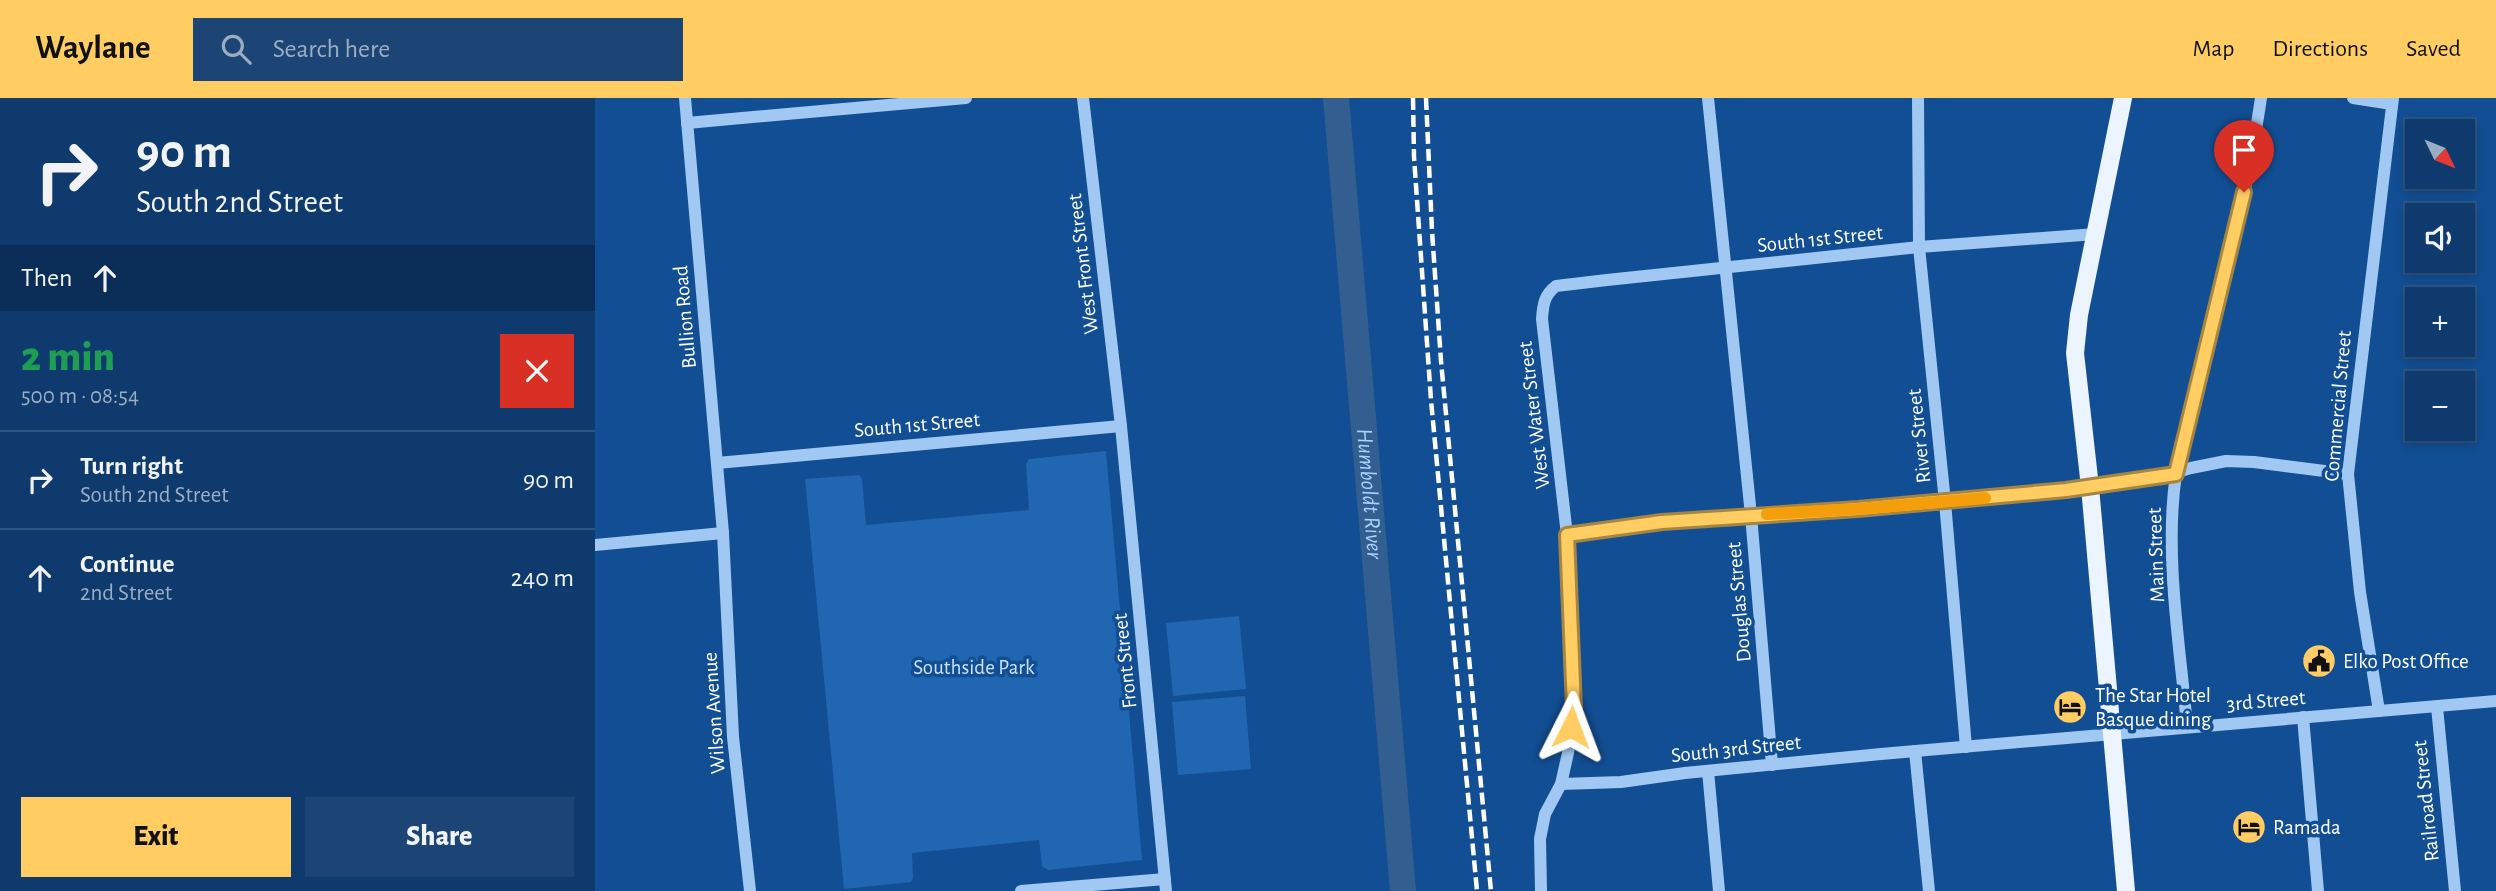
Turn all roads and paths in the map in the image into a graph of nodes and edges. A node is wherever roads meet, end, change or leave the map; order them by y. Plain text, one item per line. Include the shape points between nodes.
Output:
1 (685, 98) edge
2 (966, 98) edge
3 (1083, 98) edge
4 (1708, 98) edge
5 (1918, 98) edge
6 (2123, 98) edge
7 (2262, 98) edge
8 (2354, 98) edge
9 (2393, 101) edge
10 (687, 123) junction
11 (2096, 234) junction
12 (1919, 247) junction
13 (1725, 269) junction
14 (1549, 291) joint
15 (1121, 426) junction
16 (717, 463) junction
17 (2176, 474) junction
18 (2347, 474) junction
19 (2091, 487) junction
20 (1945, 502) junction
21 (1751, 515) junction
22 (723, 533) junction
23 (1567, 535) junction
24 (595, 545) edge
25 (2496, 701) edge
26 (2437, 707) junction
27 (2379, 711) junction
28 (2303, 717) junction
29 (2187, 726) junction
30 (2112, 733) junction
31 (1966, 747) junction
32 (1915, 751) junction
33 (1772, 765) junction
34 (1708, 771) junction
35 (1561, 784) junction
36 (1165, 885) edge
37 (750, 891) edge
38 (1021, 891) edge
39 (1541, 891) edge
40 (1719, 891) edge
41 (1929, 891) edge
42 (2126, 891) edge
43 (2318, 891) edge
44 (2455, 891) edge

1 - 10 street, Bullion Road
2 - 10 street
3 - 15 street, West Front Street
4 - 13 street, Douglas Street
5 - 12 street, River Street
6 - 11 main road
7 - 17 street, Main Street via 2235,233
8 - 9 street
9 - 18 street, Commercial Street
10 - 16 street, Bullion Road
11 - 12 street, South 1st Street
11 - 19 main road via 2075,352
12 - 13 street, South 1st Street
12 - 20 street, River Street
13 - 14 street, South 1st Street via 1607,279
13 - 21 street, Douglas Street
14 - 23 street, West Water Street via 1542,319
15 - 16 street, South 1st Street
15 - 36 street, Front Street
16 - 22 street, Bullion Road
17 - 18 street via 2226,461
17 - 19 street
17 - 29 street, Main Street via 2172,552
18 - 27 street, Commercial Street
19 - 20 street
19 - 30 main road
20 - 21 street
20 - 31 street, River Street
21 - 23 street
21 - 33 street, Douglas Street
22 - 24 street
22 - 37 street, Wilson Avenue via 733,737
23 - 35 street, West Water Street via 1574,708
25 - 26 street, 3rd Street
26 - 27 street, 3rd Street
26 - 44 street, Railroad Street
27 - 28 street, 3rd Street
28 - 29 street, 3rd Street
28 - 43 street
29 - 30 street, 3rd Street
30 - 31 street, 3rd Street
30 - 42 main road
31 - 32 street, 3rd Street
32 - 33 street, South 3rd Street
32 - 41 street
33 - 34 street, South 3rd Street
34 - 35 street, South 3rd Street
34 - 40 street
35 - 39 street, West Water Street via 1545,814 1540,839
36 - 38 street

